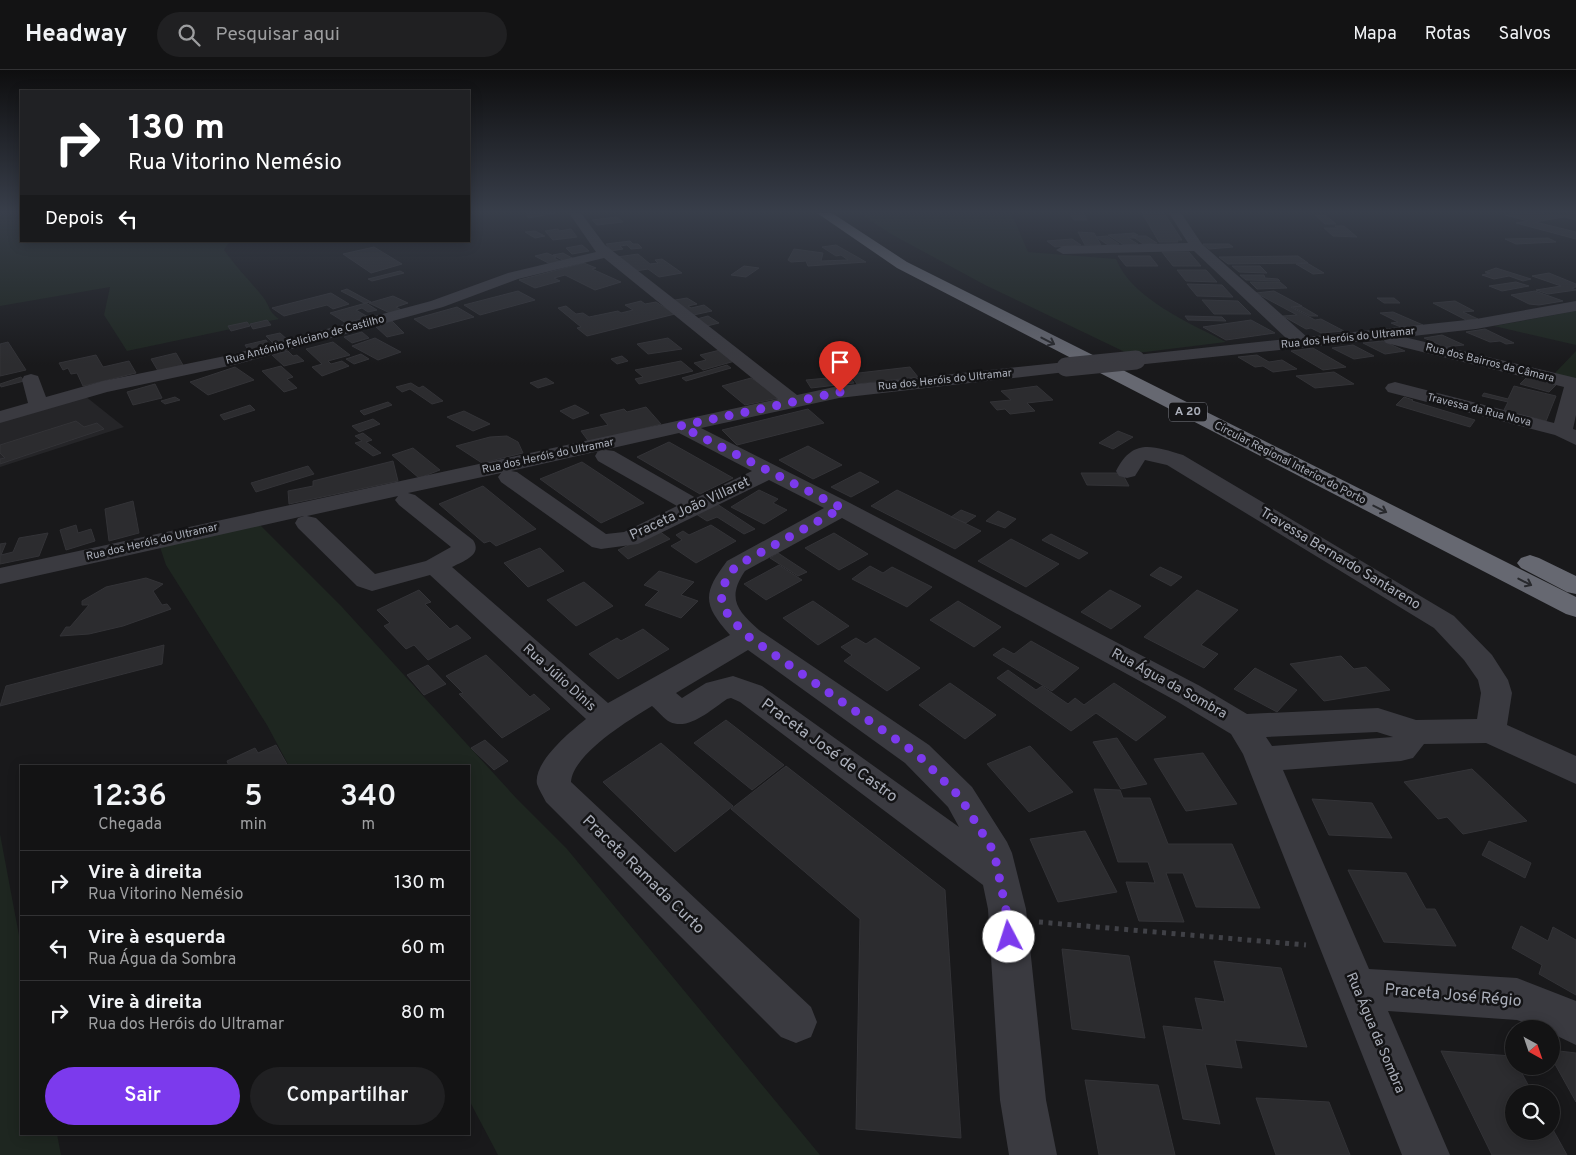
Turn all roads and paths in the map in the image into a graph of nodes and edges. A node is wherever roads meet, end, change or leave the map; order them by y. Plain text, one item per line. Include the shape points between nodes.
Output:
1 (563, 264) edge
2 (620, 264) edge
3 (900, 264) edge
4 (925, 264) edge
5 (1215, 264) edge
6 (1576, 306) edge
7 (1376, 335) junction
8 (1303, 342) junction
9 (30, 380) dead end
10 (1575, 384) edge
11 (1395, 388) dead end
12 (793, 402) junction
13 (39, 405) junction
14 (0, 417) edge
15 (680, 426) junction
16 (1569, 435) edge
17 (606, 456) dead end
18 (769, 471) junction
19 (1127, 471) dead end
20 (509, 477) dead end
21 (407, 500) dead end
22 (695, 507) junction
23 (842, 508) junction
24 (307, 523) dead end
25 (435, 566) junction
26 (0, 576) edge
27 (1576, 586) edge
28 (1576, 608) edge
29 (749, 637) junction
30 (654, 691) junction
31 (606, 719) junction
32 (1242, 726) junction
33 (1490, 731) junction
34 (1416, 732) junction
35 (1262, 759) junction
36 (1576, 771) edge
37 (999, 876) junction
38 (1007, 919) junction
39 (1339, 948) junction
40 (1356, 988) junction
41 (796, 1022) dead end
42 (1576, 1024) edge
43 (1033, 1155) edge
44 (1426, 1155) edge

1 - 13 street, Rua António Feliciano de Castilho via 512,276 437,304 232,360
2 - 12 street
3 -> 28 highway, Circular Regional Interior do Porto / A 20
4 - 27 highway, Circular Regional Interior do Porto / A 20
5 - 8 street
6 - 7 street, Rua dos Heróis do Ultramar via 1476,324
7 - 8 street, Rua dos Heróis do Ultramar
7 - 10 street, Rua dos Bairros da Câmara
8 - 12 street, Rua dos Heróis do Ultramar, bridge via 858,388
9 - 13 street
10 - 16 street
11 - 16 street, Travessa da Rua Nova
12 - 15 street, Rua dos Heróis do Ultramar
13 - 14 street, Rua António Feliciano de Castilho
15 - 18 street, Rua Água da Sombra
15 - 26 street, Rua dos Heróis do Ultramar
17 - 22 street
18 - 22 street, Praceta João Villaret
18 - 23 street, Rua Água da Sombra
19 - 33 street, Travessa Bernardo Santareno via 1136,457 1143,455 1175,460 1444,622 1490,674 1496,690
20 - 22 street, Praceta João Villaret via 601,542 629,539
21 - 25 street via 465,548 462,553
23 - 29 street via 736,566 724,580 720,595 726,612
23 - 32 street, Rua Água da Sombra via 1189,694
24 - 25 street via 368,582
25 - 31 street, Rua Júlio Dinis
29 - 30 street, Rua Júlio Dinis
29 - 37 street via 917,754 960,797 994,852
30 - 31 street, Rua Júlio Dinis
30 - 37 street, Praceta José de Castro via 680,714 717,691 733,687 751,694
31 - 41 street, Praceta Ramada Curto via 563,760 556,771 554,783 558,792
32 - 34 street via 1378,720
32 - 35 street, Rua Água da Sombra
33 - 34 street
33 - 36 street
34 - 35 street via 1401,749
35 - 39 street, Rua Água da Sombra
37 - 38 street
38 - 39 path
38 - 43 street via 1023,1100
39 - 40 street, Rua Água da Sombra
40 - 42 street, Praceta José Régio via 1517,999
40 - 44 street, Rua Água da Sombra

